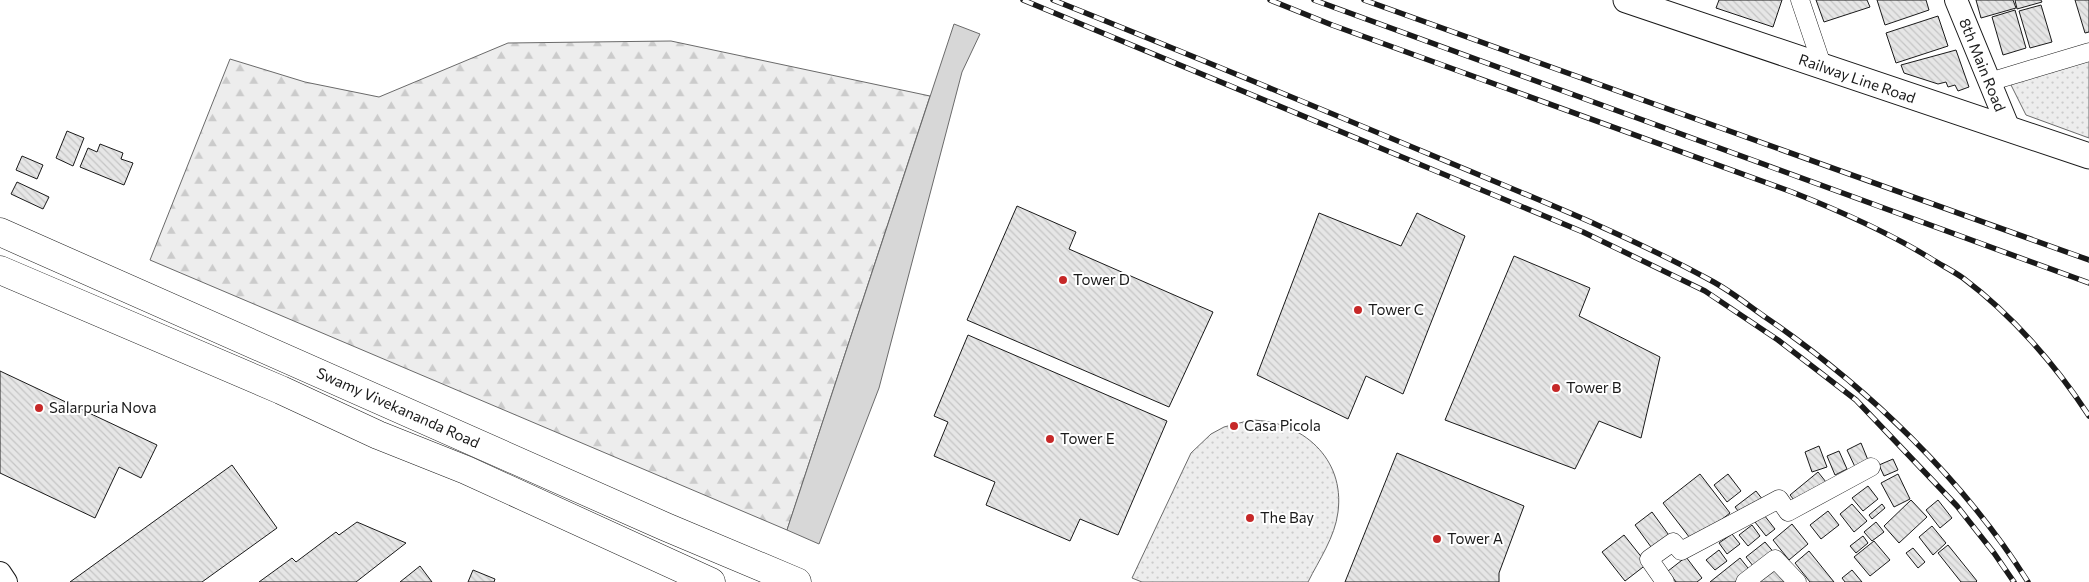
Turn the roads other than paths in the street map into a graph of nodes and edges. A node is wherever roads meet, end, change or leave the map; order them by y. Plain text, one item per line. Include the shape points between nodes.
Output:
1 (1626, 0) edge
2 (1800, 0) edge
3 (1956, 0) edge
4 (2089, 52) edge
5 (1823, 68) junction
6 (1989, 82) junction
7 (2009, 129) junction
8 (2089, 156) edge
9 (0, 232) edge
10 (0, 270) edge
11 (1871, 467) dead end
12 (0, 573) edge
13 (6, 582) edge
14 (711, 582) edge
15 (797, 582) edge
16 (1665, 582) edge
17 (1745, 582) edge
18 (1797, 582) edge

1 - 5 main road, Railway Line Road
2 - 5 street
3 - 6 street, 8th Main Road
4 - 6 street
5 - 7 main road, Railway Line Road
6 - 7 street, 8th Main Road
7 - 8 main road, Railway Line Road
9 - 15 main road, Swamy Vivekananda Road
10 - 14 main road, Swamy Vivekananda Road via 466,470
11 - 16 street via 1788,512 1779,500 1681,551 1673,542 1649,559
12 - 13 street
17 - 18 street via 1775,559

